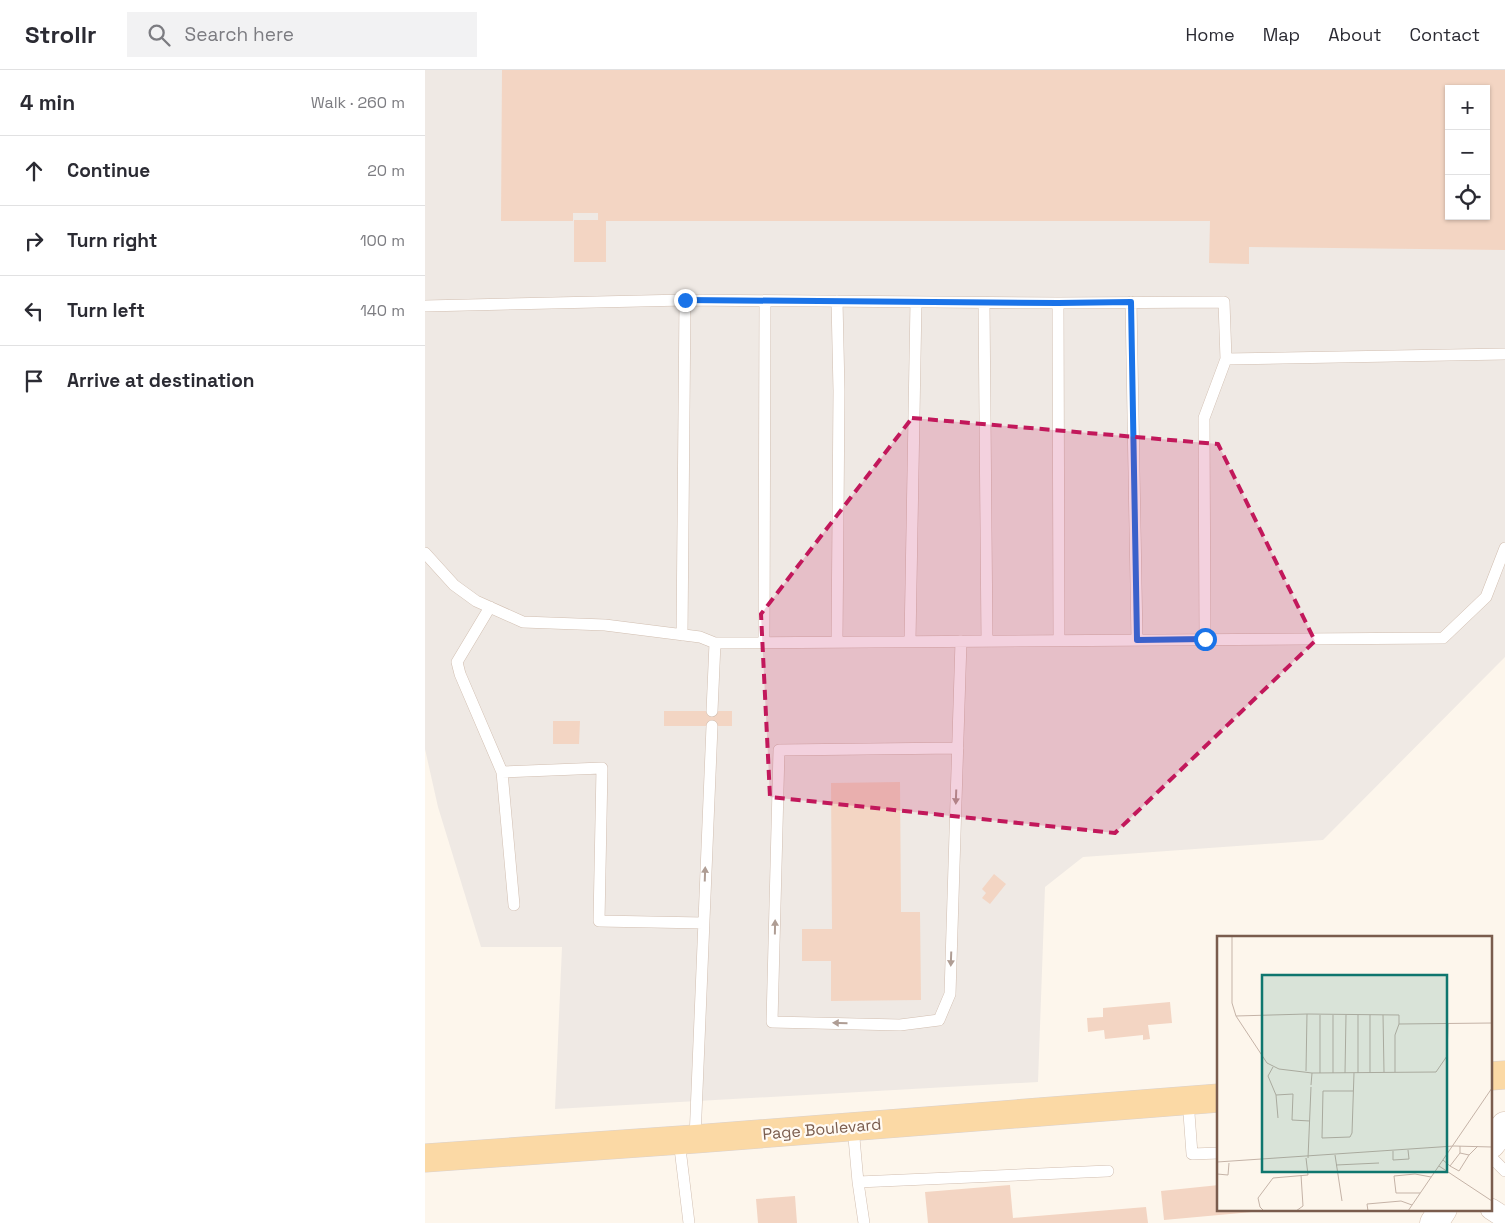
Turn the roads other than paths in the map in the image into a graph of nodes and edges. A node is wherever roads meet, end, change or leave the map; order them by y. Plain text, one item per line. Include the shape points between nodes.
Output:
1 (685, 300) junction
2 (765, 301) junction
3 (837, 301) junction
4 (915, 302) junction
5 (1131, 302) junction
6 (984, 303) junction
7 (1058, 303) junction
8 (425, 306) edge
9 (1505, 354) edge
10 (1226, 359) junction
11 (1505, 548) edge
12 (425, 553) edge
13 (490, 607) junction
14 (682, 635) junction
15 (1205, 639) junction
16 (1059, 640) junction
17 (1137, 640) junction
18 (910, 641) junction
19 (961, 641) junction
20 (987, 641) junction
21 (764, 642) junction
22 (837, 642) junction
23 (715, 643) junction
24 (712, 711) dead end
25 (712, 726) dead end
26 (958, 748) junction
27 (503, 772) junction
28 (515, 905) dead end
29 (703, 923) junction
30 (1217, 1098) edge
31 (1188, 1100) junction
32 (1505, 1126) edge
33 (853, 1127) junction
34 (687, 1140) junction
35 (1493, 1141) edge
36 (1217, 1153) edge
37 (425, 1158) edge
38 (1493, 1159) edge
39 (1108, 1171) dead end
40 (1505, 1171) edge
41 (858, 1182) junction
42 (1442, 1210) edge
43 (1493, 1210) edge
44 (1505, 1218) edge
45 (689, 1223) edge
46 (864, 1223) edge
47 (1434, 1223) edge

1 - 2 lane
1 - 8 lane
1 - 14 lane
2 - 3 lane
2 - 21 lane
3 - 4 lane
3 - 22 lane
4 - 6 lane
4 - 18 lane
5 - 7 lane
5 - 10 lane via 1224,302
5 - 17 lane
6 - 7 lane
6 - 20 lane
7 - 16 lane
9 - 10 lane
10 - 15 lane via 1204,418
11 - 15 lane via 1486,598 1443,638
12 - 13 lane via 454,585 475,601
13 - 14 lane via 523,622 605,625
13 - 27 lane via 457,662
14 - 23 lane via 701,637
15 - 17 lane
16 - 17 lane
16 - 20 lane
18 - 19 lane
18 - 22 lane
19 - 20 lane
19 - 26 lane
21 - 22 lane
21 - 23 lane
23 - 24 lane
29 -> 25 lane
26 -> 26 lane via 950,994 939,1020 900,1025 772,1022 779,750
27 - 28 lane
27 - 29 lane via 602,768 599,920
29 - 34 lane
30 - 31 main road, Page Boulevard
31 - 33 main road, Page Boulevard
31 - 36 lane via 1192,1154
32 - 35 main road
33 - 34 main road, Page Boulevard
33 - 41 lane
34 - 37 main road, Page Boulevard
34 - 45 lane
38 - 40 lane
39 - 41 lane
41 - 46 lane
42 - 47 main road
43 - 44 street

